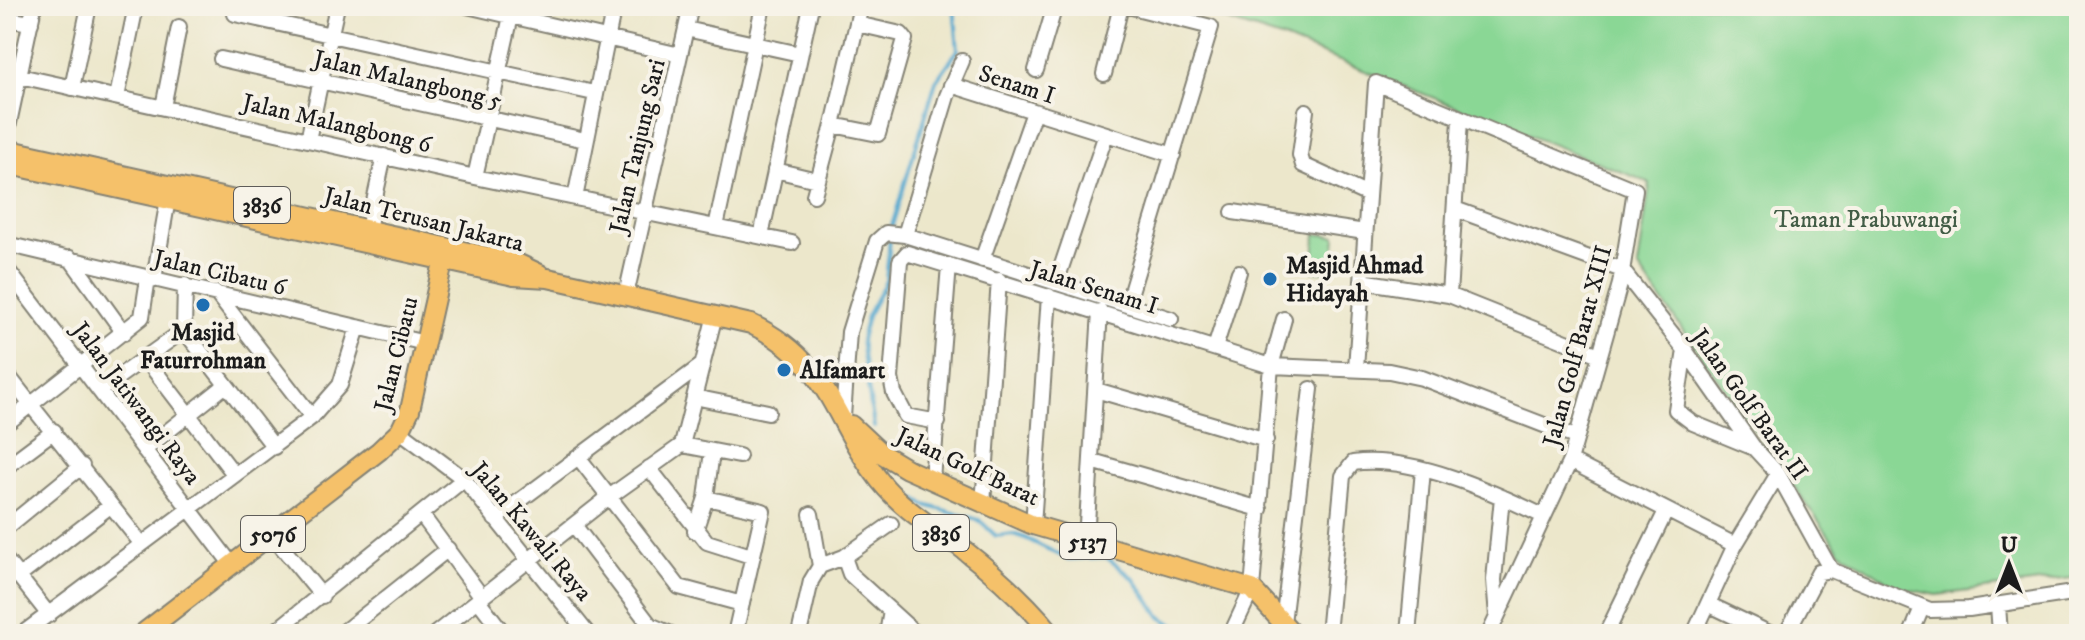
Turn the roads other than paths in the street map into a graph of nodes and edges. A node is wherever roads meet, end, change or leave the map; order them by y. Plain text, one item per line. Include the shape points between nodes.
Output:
1 (34, 6) edge
2 (89, 6) edge
3 (136, 6) edge
4 (337, 6) edge
5 (467, 6) edge
6 (614, 6) edge
7 (691, 6) edge
8 (763, 6) edge
9 (811, 6) edge
10 (861, 6) edge
11 (1055, 6) edge
12 (1121, 6) edge
13 (1128, 6) edge
14 (504, 12) edge
15 (235, 14) dead end
16 (6, 19) edge
17 (31, 23) junction
18 (857, 24) junction
19 (179, 27) dead end
20 (686, 29) junction
21 (332, 34) junction
22 (606, 38) junction
23 (755, 43) junction
24 (800, 54) junction
25 (680, 55) junction
26 (221, 59) dead end
27 (962, 61) dead end
28 (1036, 70) dead end
29 (499, 71) junction
30 (12, 74) edge
31 (1104, 74) dead end
32 (321, 83) junction
33 (951, 85) junction
34 (72, 88) junction
35 (594, 93) junction
36 (117, 97) junction
37 (163, 107) junction
38 (1306, 111) dead end
39 (1034, 112) junction
40 (488, 120) junction
41 (1460, 120) junction
42 (833, 125) junction
43 (1106, 134) junction
44 (6, 137) edge
45 (308, 140) junction
46 (585, 140) junction
47 (6, 149) edge
48 (1173, 155) junction
49 (384, 156) junction
50 (6, 164) edge
51 (775, 170) junction
52 (475, 177) junction
53 (1368, 195) junction
54 (575, 198) junction
55 (168, 199) junction
56 (1455, 209) junction
57 (645, 212) junction
58 (1233, 212) dead end
59 (306, 222) junction
60 (716, 227) junction
61 (368, 229) junction
62 (1365, 232) junction
63 (896, 233) junction
64 (761, 236) junction
65 (792, 243) dead end
66 (6, 244) edge
67 (445, 254) junction
68 (70, 258) junction
69 (982, 260) junction
70 (949, 265) junction
71 (6, 268) edge
72 (1622, 270) junction
73 (1239, 272) dead end
74 (151, 279) junction
75 (999, 280) junction
76 (1362, 281) junction
77 (185, 285) junction
78 (1052, 289) junction
79 (216, 293) junction
80 (626, 295) junction
81 (1449, 295) junction
82 (1127, 305) junction
83 (1100, 311) junction
84 (715, 315) junction
85 (1171, 319) dead end
86 (1284, 319) dead end
87 (358, 327) junction
88 (184, 330) junction
89 (124, 333) junction
90 (425, 343) junction
91 (1215, 348) junction
92 (1685, 350) junction
93 (1599, 355) junction
94 (145, 358) junction
95 (82, 365) junction
96 (702, 365) junction
97 (1271, 366) junction
98 (1356, 368) junction
99 (6, 373) edge
100 (226, 385) junction
101 (1311, 389) dead end
102 (100, 390) junction
103 (1096, 390) junction
104 (694, 397) junction
105 (33, 408) junction
106 (768, 412) dead end
107 (188, 416) junction
108 (312, 417) junction
109 (844, 418) junction
110 (938, 422) junction
111 (6, 424) edge
112 (54, 431) junction
113 (400, 431) junction
114 (1575, 437) junction
115 (1266, 440) junction
116 (682, 445) junction
117 (274, 447) junction
118 (1754, 448) junction
119 (144, 450) junction
120 (712, 451) junction
121 (739, 456) dead end
122 (579, 458) junction
123 (1092, 461) junction
124 (1570, 461) junction
125 (899, 464) junction
126 (82, 466) junction
127 (6, 467) edge
128 (649, 468) junction
129 (1423, 470) junction
130 (234, 474) junction
131 (1778, 474) junction
132 (464, 479) junction
133 (932, 480) junction
134 (882, 483) junction
135 (609, 497) junction
136 (1502, 497) junction
137 (706, 498) junction
138 (983, 504) junction
139 (110, 506) junction
140 (188, 507) junction
141 (906, 509) junction
142 (1260, 509) junction
143 (1666, 511) junction
144 (421, 514) junction
145 (811, 514) dead end
146 (1543, 516) junction
147 (495, 519) junction
148 (574, 525) junction
149 (1033, 525) junction
150 (6, 528) edge
151 (695, 531) junction
152 (272, 535) junction
153 (1086, 540) junction
154 (141, 543) junction
155 (1735, 545) junction
156 (448, 549) junction
157 (849, 553) junction
158 (751, 556) junction
159 (6, 560) edge
160 (530, 561) junction
161 (232, 565) junction
162 (820, 566) junction
163 (1831, 570) junction
164 (18, 577) junction
165 (1252, 589) junction
166 (2079, 592) edge
167 (322, 596) junction
168 (480, 599) junction
169 (742, 604) junction
170 (1708, 604) junction
171 (1998, 605) junction
172 (1921, 610) junction
173 (891, 611) junction
174 (49, 615) junction
175 (1497, 616) junction
176 (1288, 630) edge
177 (22, 634) edge
178 (142, 634) edge
179 (272, 634) edge
180 (341, 634) edge
181 (435, 634) edge
182 (504, 634) edge
183 (588, 634) edge
184 (671, 634) edge
185 (735, 634) edge
186 (799, 634) edge
187 (887, 634) edge
188 (916, 634) edge
189 (1052, 634) edge
190 (1231, 634) edge
191 (1328, 634) edge
192 (1408, 634) edge
193 (1489, 634) edge
194 (1606, 634) edge
195 (1694, 634) edge
196 (1771, 634) edge
197 (1786, 634) edge
198 (1911, 634) edge
199 (2000, 634) edge

1 - 17 street
2 - 34 street
3 - 36 street
4 - 21 street
5 - 14 street
6 - 22 street
7 - 20 street, Jalan Tanjung Sari
8 - 23 street
9 - 24 street
10 - 18 street
11 - 28 street
12 - 31 street
13 - 48 street via 1211,27
14 - 22 street
14 - 29 street
15 - 21 street
16 - 17 street
17 - 30 street
18 - 42 street
18 - 42 street via 901,34 905,41 880,133
19 - 37 street
20 - 23 street
20 - 25 street, Jalan Tanjung Sari
21 - 29 street
21 - 32 street
22 - 25 street
22 - 35 street
23 - 24 street
23 - 60 street
24 - 51 street
25 - 57 street, Jalan Tanjung Sari
26 - 32 street, Jalan Malangbong 5
27 - 33 street
29 - 35 street
29 - 40 street
30 - 34 street, Jalan Malangbong 6
30 - 44 street
32 - 40 street, Jalan Malangbong 5
32 - 45 street
33 - 39 street, Senam I
33 - 63 street, Senam I
34 - 36 street, Jalan Malangbong 6
35 - 46 street
36 - 37 street, Jalan Malangbong 6
37 - 45 street, Jalan Malangbong 6
38 - 53 street via 1303,165
39 - 43 street, Senam I
39 - 69 street
40 - 46 street, Jalan Malangbong 5
40 - 52 street
41 - 53 street, Jalan Golf Barat XIII via 1376,83
41 - 56 street
41 - 72 street, Jalan Golf Barat XIII via 1634,188
42 - 51 street via 816,187
43 - 48 street, Senam I
43 - 78 street
45 - 49 street, Jalan Malangbong 6
46 - 54 street
47 - 59 main road, Jalan Terusan Jakarta / 3836
48 - 82 street
49 - 52 street, Jalan Malangbong 6
49 - 61 street
50 - 55 main road, Jalan Terusan Jakarta / 3836
51 - 64 street
52 - 54 street, Jalan Malangbong 6
53 - 62 street
54 - 57 street, Jalan Malangbong 6
55 - 59 main road, Jalan Terusan Jakarta / 3836
55 - 74 street
56 - 72 street
56 - 81 street
57 - 60 street, Jalan Malangbong 6
57 - 80 street, Jalan Tanjung Sari
58 - 62 street
59 - 61 main road, Jalan Terusan Jakarta / 3836
59 - 67 main road, Jalan Terusan Jakarta / 3836
60 - 64 street, Jalan Malangbong 6
61 - 67 main road, Jalan Terusan Jakarta / 3836
62 - 76 street
63 - 69 street
63 - 109 street, Senam I via 877,241 851,324
64 - 65 street, Jalan Malangbong 6
66 - 68 street, Jalan Cibatu 6
67 - 80 main road, Jalan Terusan Jakarta / 3836 via 514,276
67 - 90 main road, Jalan Cibatu
68 - 74 street, Jalan Cibatu 6
68 - 89 street
69 - 78 street
70 - 75 street, Jalan Senam I
70 - 110 street
70 - 110 street, Jalan Senam I via 904,254 892,386 906,416
71 - 95 street, Jalan Jatiwangi Raya
72 - 92 street, Jalan Golf Barat II
72 - 93 street, Jalan Golf Barat XIII
73 - 91 street
74 - 77 street, Jalan Cibatu 6
74 - 89 street via 144,313
75 - 78 street, Jalan Senam I
75 - 138 street
76 - 81 street
76 - 98 street
77 - 79 street, Jalan Cibatu 6
77 - 88 street
78 - 82 street
78 - 83 street, Jalan Senam I
78 - 149 street
79 - 87 street, Jalan Cibatu 6
79 - 108 street
80 - 84 main road, Jalan Terusan Jakarta / 3836
81 - 93 street
82 - 85 street
83 - 91 street, Jalan Senam I
83 - 103 street
84 - 96 street
84 - 109 main road, Jalan Terusan Jakarta / 3836 via 778,337 814,374
86 - 97 street
87 - 90 street, Jalan Cibatu 6
87 - 108 street via 340,385
88 - 94 street
88 - 100 street
89 - 95 street
90 - 113 main road, Jalan Cibatu
91 - 97 street, Jalan Senam I
92 - 118 street, Jalan Golf Barat II
92 - 118 street via 1676,410 1693,423
93 - 114 street, Jalan Golf Barat XIII
94 - 102 street
94 - 107 street
95 - 102 street, Jalan Jatiwangi Raya
95 - 105 street
96 - 104 street
96 - 122 street
97 - 98 street, Jalan Senam I
97 - 115 street
98 - 114 street, Jalan Senam I via 1422,378
99 - 105 street
100 - 107 street
100 - 117 street
101 - 176 street
102 - 119 street, Jalan Jatiwangi Raya
103 - 115 street
103 - 123 street
104 - 106 street
104 - 116 street
105 - 111 street
105 - 112 street
107 - 119 street
107 - 130 street
108 - 117 street
109 - 125 main road, Jalan Golf Barat / 5137
109 - 134 main road, Jalan Terusan Jakarta / 3836
110 - 133 street
112 - 126 street
112 - 127 street
113 - 132 street, Jalan Kawali Raya
113 - 152 main road, Jalan Cibatu / 5076
114 - 124 street, Jalan Golf Barat XIII
115 - 142 street
116 - 120 street
116 - 128 street
117 - 130 street
118 - 131 street, Jalan Golf Barat II
119 - 140 street, Jalan Jatiwangi Raya
120 - 121 street
120 - 137 street
122 - 135 street
122 - 147 street
123 - 142 street
123 - 153 street
124 - 143 street
124 - 146 street, Jalan Golf Barat XIII
125 - 133 main road, Jalan Golf Barat / 5137
125 - 134 main road via 888,470
126 - 139 street
126 - 150 street
128 - 135 street
128 - 151 street
129 - 136 street
129 - 191 street via 1353,463 1343,476
129 - 192 street
130 - 140 street
131 - 155 street
131 - 163 street, Jalan Golf Barat II
132 - 144 street
132 - 147 street, Jalan Kawali Raya
133 - 138 main road, Jalan Golf Barat / 5137
134 - 141 main road, Jalan Terusan Jakarta / 3836
135 - 148 street
135 - 169 street via 679,587
136 - 146 street
136 - 175 street via 1494,580
137 - 151 street
137 - 158 street via 760,509 763,515
138 - 149 main road, Jalan Golf Barat / 5137
139 - 154 street
139 - 164 street
140 - 154 street
140 - 161 street, Jalan Jatiwangi Raya
141 - 157 street
141 - 189 main road, Jalan Terusan Jakarta / 3836 via 1001,580
142 - 165 street
143 - 155 street
143 - 194 street
144 - 156 street
144 - 167 street
145 - 162 street
146 - 175 street, Jalan Golf Barat XIII
147 - 160 street, Jalan Kawali Raya
148 - 160 street
148 - 184 street via 650,625
149 - 153 main road, Jalan Golf Barat / 5137
151 - 158 street via 711,545
152 - 161 main road, Jalan Cibatu / 5076
152 - 167 street
153 - 165 main road, Jalan Golf Barat / 5137
154 - 174 street
155 - 170 street
156 - 168 street
156 - 180 street
157 - 162 street
157 - 173 street via 850,574
158 - 169 street
159 - 164 street
160 - 168 street
160 - 183 street, Jalan Kawali Raya
161 - 178 main road, Jalan Cibatu / 5076
162 - 186 street via 808,589
163 - 172 street
163 - 197 street via 1819,572
164 - 174 street
165 - 176 main road
165 - 190 street
166 - 171 street
167 - 179 street
168 - 181 street
168 - 182 street
169 - 185 street
170 - 195 street
170 - 196 street
171 - 172 street
171 - 199 street
172 - 198 street
173 - 187 street
173 - 188 street
174 - 177 street
175 - 193 street, Jalan Golf Barat XIII

